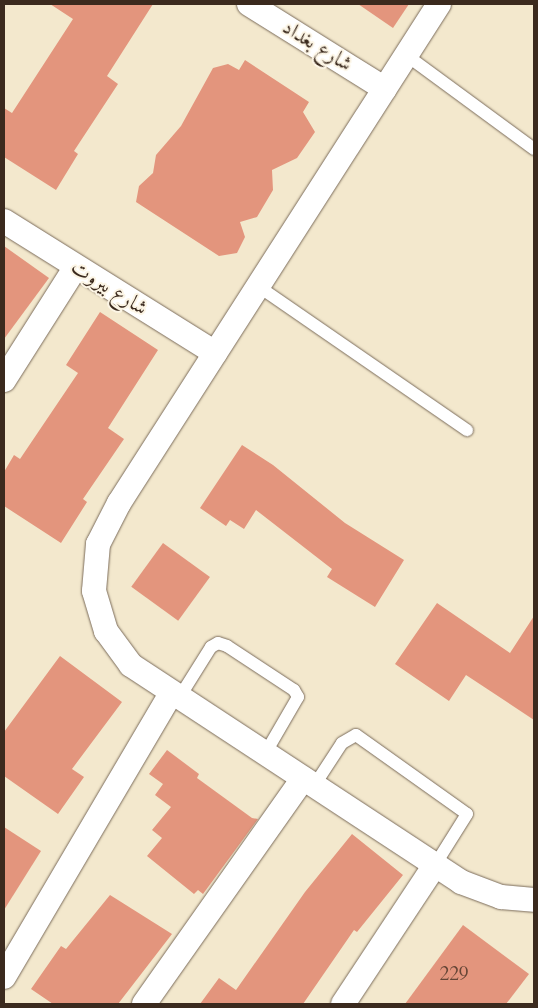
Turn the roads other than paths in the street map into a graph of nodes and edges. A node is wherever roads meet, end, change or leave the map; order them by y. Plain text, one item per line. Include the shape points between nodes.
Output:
1 (249, 4) edge
2 (439, 4) edge
3 (406, 55) junction
4 (385, 89) junction
5 (534, 149) edge
6 (4, 222) edge
7 (75, 268) junction
8 (258, 286) junction
9 (215, 353) junction
10 (4, 380) edge
11 (467, 430) dead end
12 (175, 695) junction
13 (265, 754) junction
14 (308, 782) junction
15 (435, 866) junction
16 (534, 900) edge
17 (7, 966) edge
18 (144, 1004) edge
19 (344, 1004) edge

1 - 4 street, شارع بغداد
2 - 3 street
3 - 4 street
3 - 5 lane
4 - 8 street
6 - 7 street, شارع بيروت via 42,243
7 - 9 street, شارع بيروت
7 - 10 street
8 - 9 street
8 - 11 lane
9 - 12 street via 119,502 98,544 94,591 106,631 131,665
12 - 13 street
12 - 13 lane via 211,647 218,643 294,690 298,697
12 - 17 street
13 - 14 street
14 - 15 street
14 - 15 lane via 342,744 356,735 467,814
14 - 18 street
15 - 16 street via 461,882 500,897
15 - 19 street

